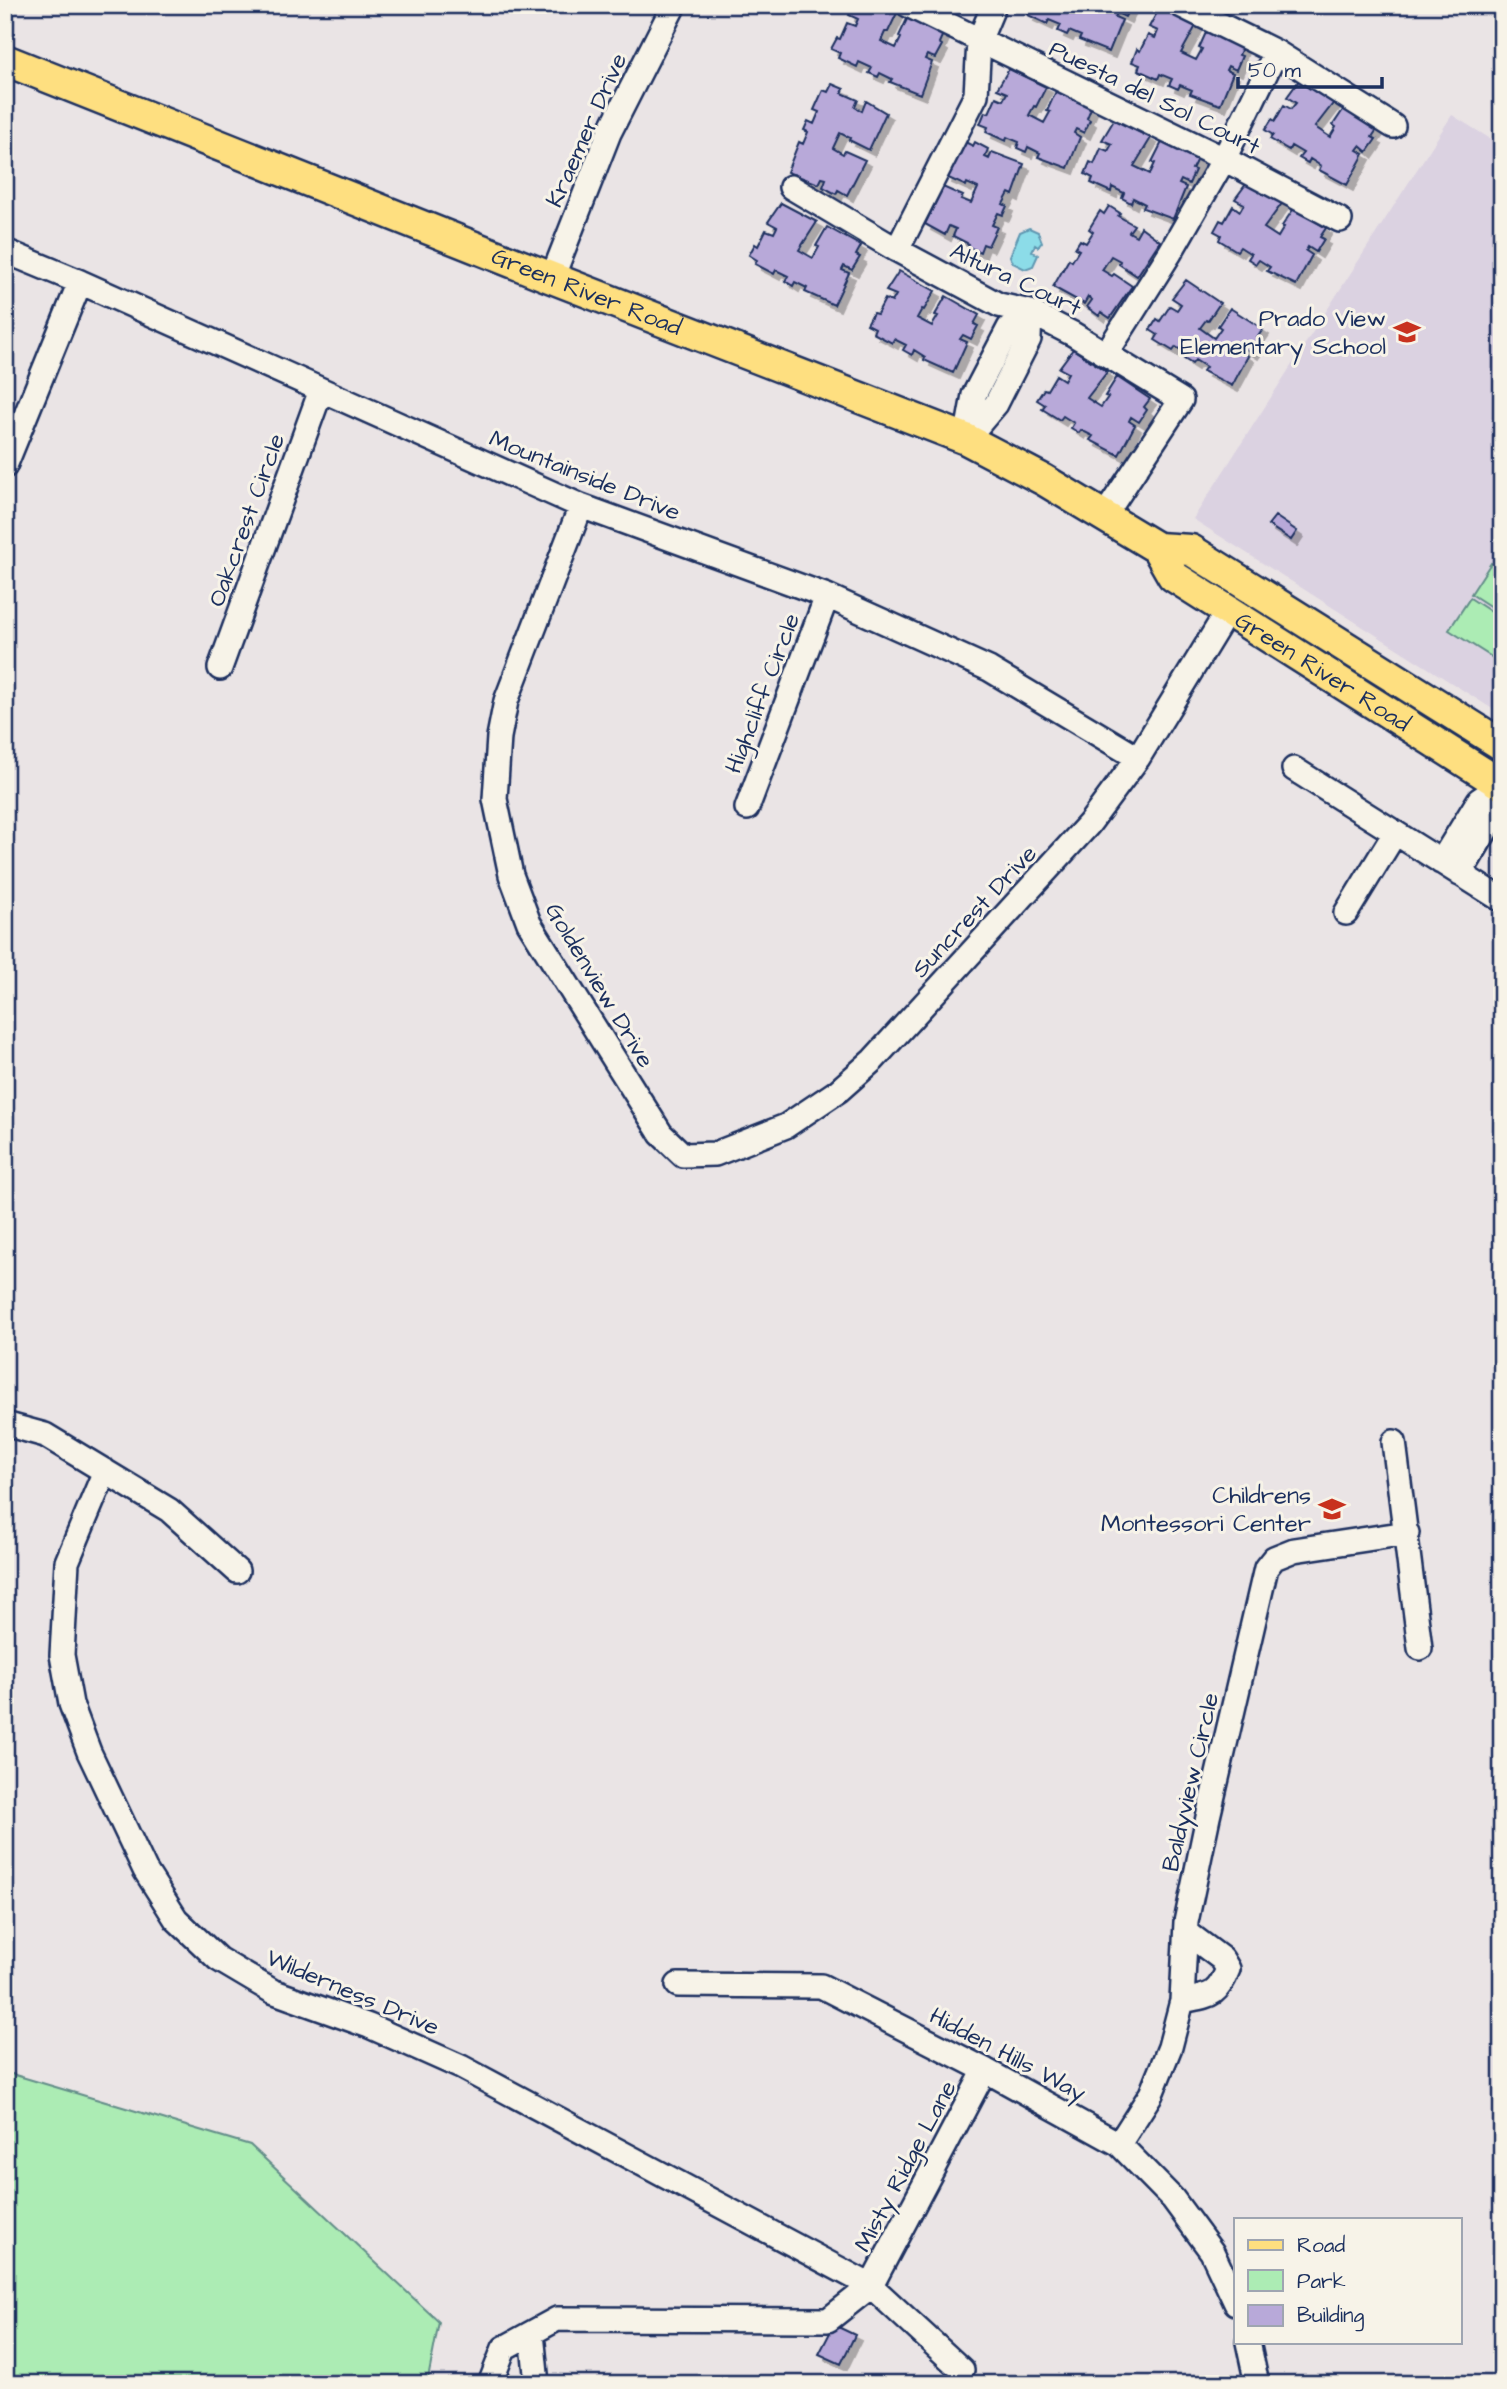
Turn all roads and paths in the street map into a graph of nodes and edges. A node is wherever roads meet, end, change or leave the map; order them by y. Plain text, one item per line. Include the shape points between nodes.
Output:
1 (674, 5) edge
2 (908, 5) edge
3 (994, 5) edge
4 (1180, 5) edge
5 (979, 40) junction
6 (1276, 52) junction
7 (5, 60) edge
8 (1393, 126) dead end
9 (1224, 159) junction
10 (791, 187) dead end
11 (1340, 220) dead end
12 (897, 250) junction
13 (5, 251) edge
14 (552, 278) junction
15 (80, 282) junction
16 (1030, 312) junction
17 (1106, 354) junction
18 (321, 390) junction
19 (966, 439) junction
20 (5, 466) edge
21 (582, 506) junction
22 (1105, 515) junction
23 (1157, 548) junction
24 (827, 596) junction
25 (1289, 610) junction
26 (1227, 612) junction
27 (220, 668) dead end
28 (1502, 745) edge
29 (1138, 758) junction
30 (1294, 769) dead end
31 (1501, 785) edge
32 (1502, 803) edge
33 (747, 808) dead end
34 (1395, 833) junction
35 (1451, 868) junction
36 (1502, 900) edge
37 (1346, 913) dead end
38 (683, 1155) joint
39 (5, 1424) edge
40 (1394, 1442) dead end
41 (105, 1471) junction
42 (1407, 1532) junction
43 (237, 1571) dead end
44 (1420, 1648) dead end
45 (1186, 1932) junction
46 (678, 1985) dead end
47 (1182, 2001) junction
48 (985, 2070) junction
49 (1119, 2144) junction
50 (871, 2286) junction
51 (1234, 2299) edge
52 (532, 2333) junction
53 (1248, 2344) edge
54 (962, 2370) dead end
55 (490, 2384) edge
56 (537, 2384) edge
57 (1257, 2384) edge

1 - 14 street, Kraemer Drive via 609,133
2 - 5 street, Puesta del Sol Court
3 - 5 street
4 - 6 street
5 - 9 street, Puesta del Sol Court
5 - 12 street via 976,95
6 - 8 street
6 - 9 street
7 - 14 main road, Green River Road
9 - 11 street, Puesta del Sol Court
9 - 17 street
10 - 12 street, Altura Court
12 - 16 street, Altura Court via 999,305
13 - 15 street, Mountainside Drive
14 - 19 main road, Green River Road
15 - 18 street, Mountainside Drive
15 - 20 street
16 - 17 street, Altura Court
16 - 19 street via 1029,339 996,404
17 - 22 street, Altura Court via 1181,400
18 - 21 street, Mountainside Drive
18 - 27 street, Oakcrest Circle
19 - 22 main road, Green River Road
21 - 24 street, Mountainside Drive
21 - 38 street, Goldenview Drive via 506,701 495,774 497,812 511,875 529,923 661,1134
22 - 23 main road, Green River Road
23 - 25 main road, Green River Road via 1191,550
23 - 26 main road, Green River Road via 1173,576
24 - 29 street, Mountainside Drive via 989,669
24 - 33 street, Highcliff Circle
25 - 26 main road
25 - 28 main road, Green River Road
26 - 29 street, Suncrest Drive
26 - 31 main road, Green River Road
29 - 38 street, Suncrest Drive via 1090,824 873,1060 838,1091 786,1126 715,1154
30 - 34 street
31 - 35 street via 1479,800
32 - 35 street
34 - 35 street
34 - 37 street
35 - 36 street
39 - 41 street via 45,1435
40 - 42 street
41 - 43 street via 169,1510
41 - 50 street, Wilderness Drive via 67,1562 62,1655 71,1704 89,1752 145,1870 176,1919 218,1959 272,1991 369,2026 461,2067
42 - 44 street
42 - 45 street, Baldyview Circle via 1294,1550 1274,1558 1266,1568
45 - 47 street, Baldyview Circle
45 - 47 street via 1223,1959 1228,1969 1221,1988
46 - 48 street, Hidden Hills Way via 821,1986
47 - 49 street, Baldyview Circle via 1151,2094
48 - 49 street, Hidden Hills Way
48 - 50 street, Misty Ridge Lane
49 - 51 street, Hidden Hills Way via 1173,2199 1212,2252
50 - 52 street via 828,2319 557,2319
50 - 54 street, Wilderness Drive
52 - 55 street via 504,2348
52 - 56 street
53 - 57 street

